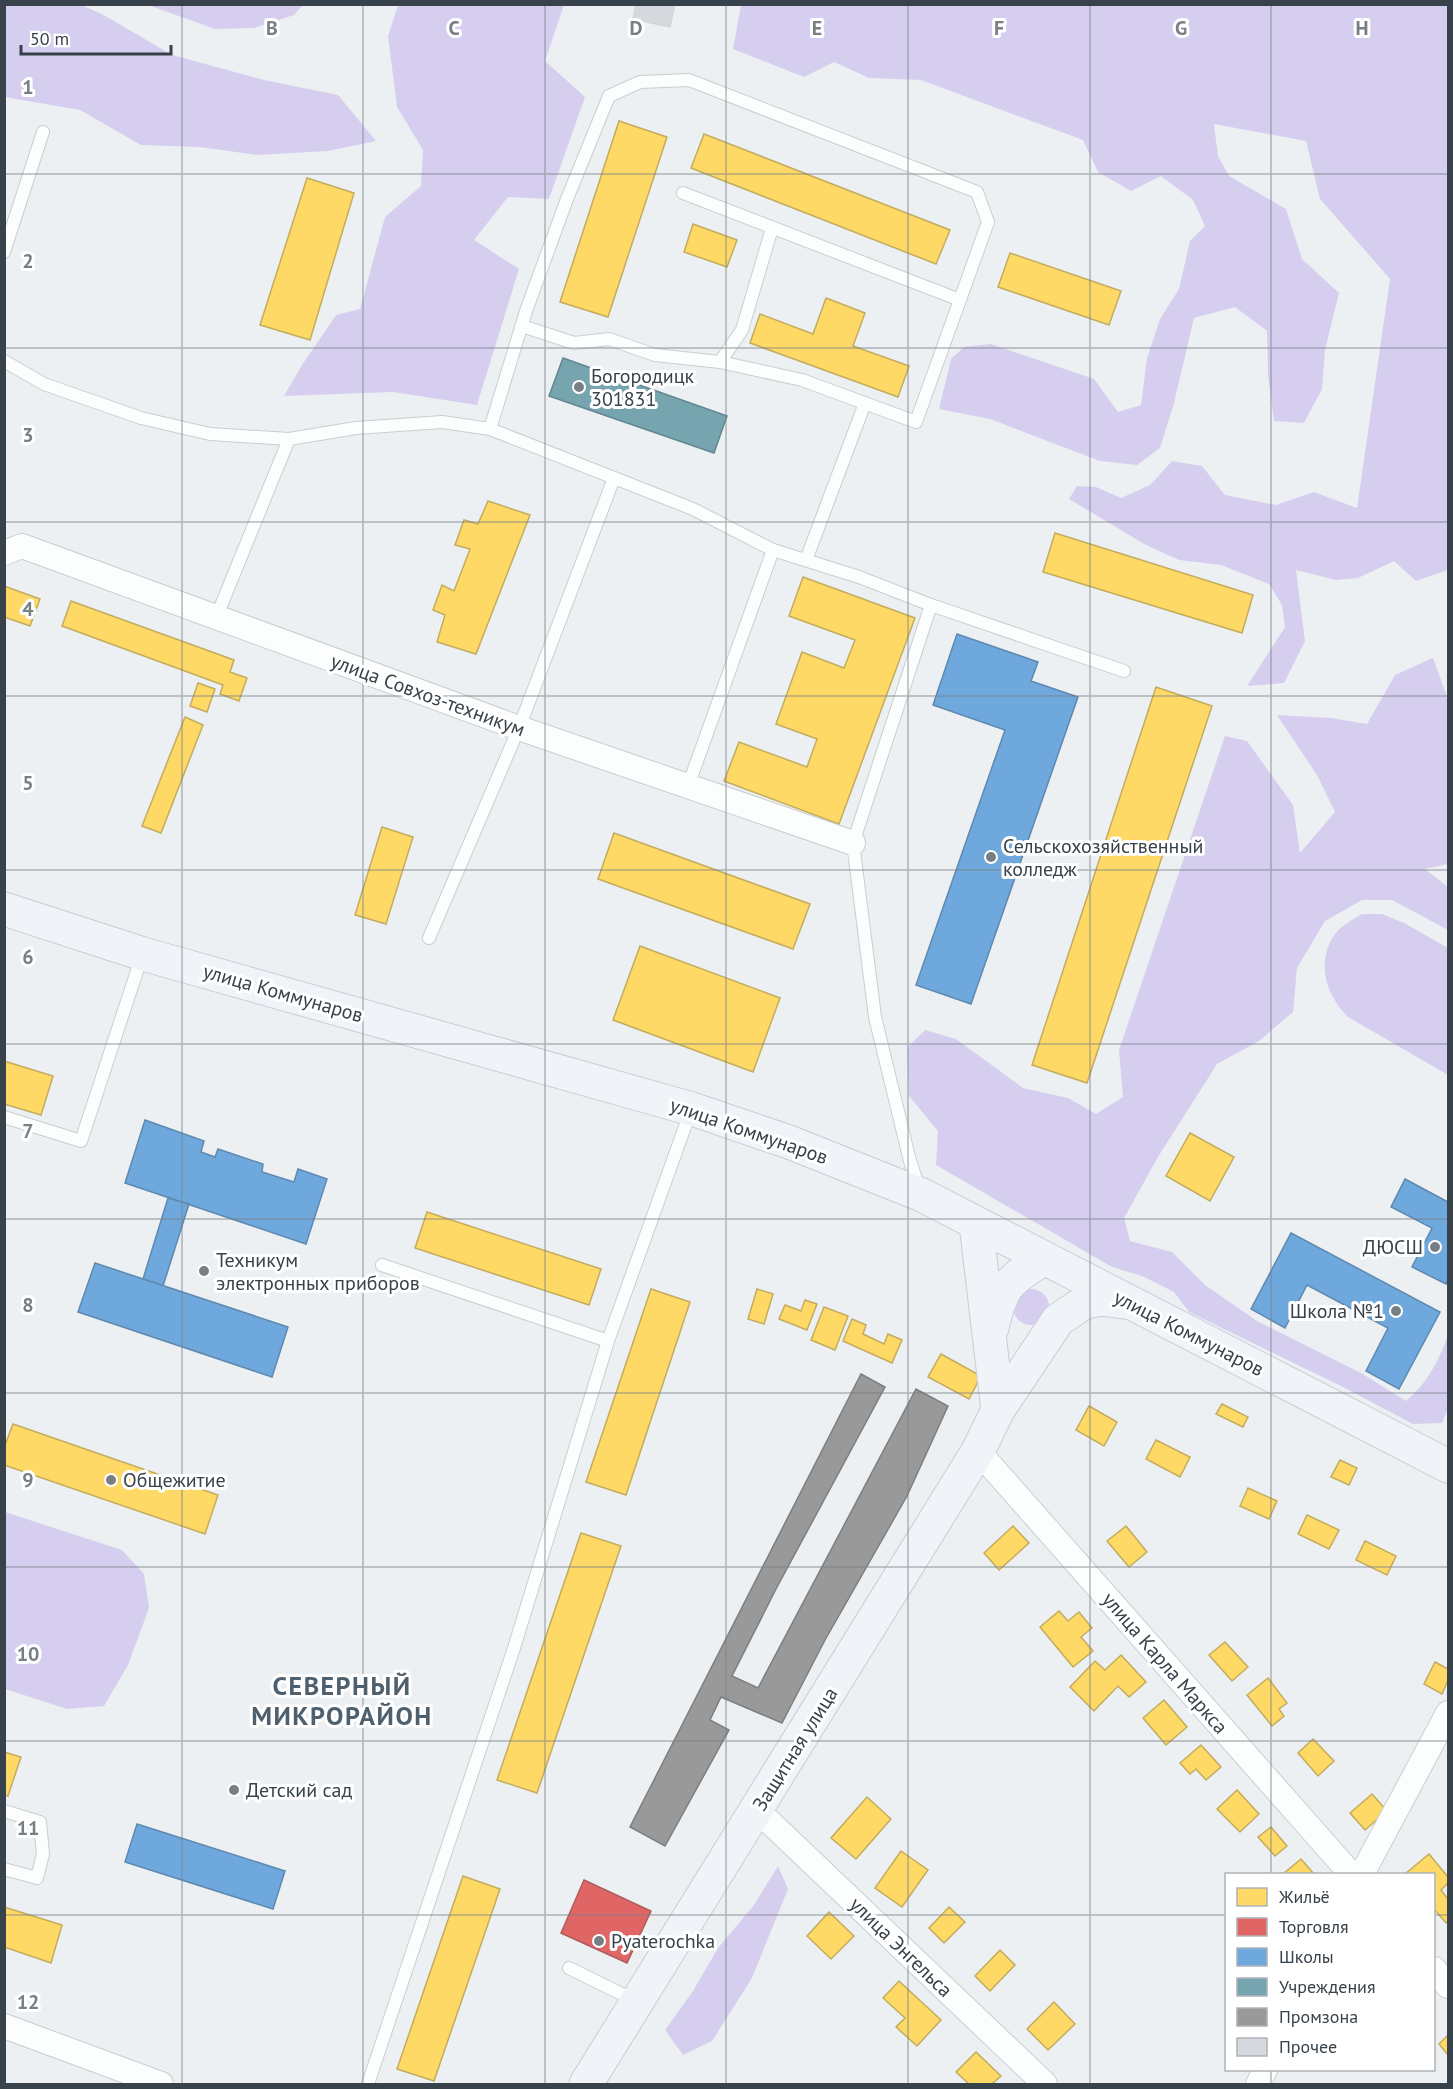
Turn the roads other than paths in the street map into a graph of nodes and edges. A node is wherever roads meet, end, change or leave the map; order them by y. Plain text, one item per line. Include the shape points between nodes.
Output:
1 (43, 132) dead end
2 (683, 193) dead end
3 (772, 228) junction
4 (4, 252) edge
5 (960, 300) junction
6 (522, 326) junction
7 (4, 361) edge
8 (720, 362) junction
9 (865, 403) junction
10 (490, 429) junction
11 (289, 439) junction
12 (614, 478) junction
13 (773, 550) junction
14 (4, 553) edge
15 (806, 560) junction
16 (931, 605) junction
17 (216, 618) junction
18 (1124, 671) dead end
19 (519, 728) junction
20 (688, 786) junction
21 (853, 843) junction
22 (4, 909) edge
23 (429, 938) dead end
24 (143, 954) junction
25 (692, 1108) junction
26 (4, 1117) edge
27 (922, 1195) junction
28 (976, 1224) junction
29 (1052, 1263) junction
30 (382, 1265) dead end
31 (1130, 1303) junction
32 (1058, 1320) junction
33 (990, 1338) junction
34 (608, 1341) junction
35 (998, 1410) junction
36 (978, 1451) junction
37 (1448, 1465) edge
38 (1449, 1713) edge
39 (757, 1810) junction
40 (4, 1811) edge
41 (4, 1869) edge
42 (1349, 1873) edge
43 (1363, 1873) edge
44 (569, 1968) dead end
45 (1435, 1970) edge
46 (1449, 1986) edge
47 (638, 2002) junction
48 (4, 2026) edge
49 (1265, 2071) edge
50 (162, 2085) edge
51 (368, 2085) edge
52 (586, 2085) edge
53 (1045, 2085) edge
54 (1258, 2085) edge

1 - 4 lane
2 - 3 lane
3 - 5 lane
3 - 8 lane via 742,330
5 - 6 lane via 988,222 976,192 688,80 640,82 609,96 567,198
5 - 9 lane via 916,422
6 - 8 lane via 574,343 609,339 655,355
6 - 10 lane
7 - 11 lane via 44,384 141,418 210,434
8 - 9 lane via 802,380
9 - 15 lane
10 - 11 lane via 442,422 356,428
10 - 12 lane
11 - 17 lane
12 - 13 lane via 693,509
12 - 19 lane
13 - 15 lane
13 - 20 lane
14 - 17 street, улица Совхоз-техникум via 22,546
15 - 16 lane
16 - 18 lane
16 - 21 lane
17 - 19 street, улица Совхоз-техникум
19 - 20 street, улица Совхоз-техникум
19 - 23 lane
20 - 21 street, улица Совхоз-техникум
21 - 27 lane via 875,1017
22 - 24 main road, улица Коммунаров
24 - 25 main road, улица Коммунаров
24 - 26 lane via 81,1141
25 - 27 main road, улица Коммунаров
25 - 34 lane
27 - 28 main road, улица Коммунаров
28 - 29 main road, улица Коммунаров
28 - 33 main road
29 - 31 main road, улица Коммунаров
29 - 32 main road via 1062,1290
29 - 33 main road via 1018,1274 1008,1285 998,1303
30 - 34 lane
31 - 32 main road via 1101,1299 1085,1302
31 - 37 main road, улица Коммунаров
32 - 35 main road, Защитная улица
33 - 35 main road
34 - 51 lane via 514,1648
35 - 36 main road, Защитная улица
36 - 39 main road, Защитная улица
36 - 42 street, улица Карла Маркса
38 - 43 street
39 - 47 main road, Защитная улица
39 - 53 street, улица Энгельса
40 - 41 lane via 40,1822 43,1854 37,1878
44 - 47 lane
45 - 46 street
47 - 52 main road, Защитная улица
48 - 50 street
49 - 54 street

